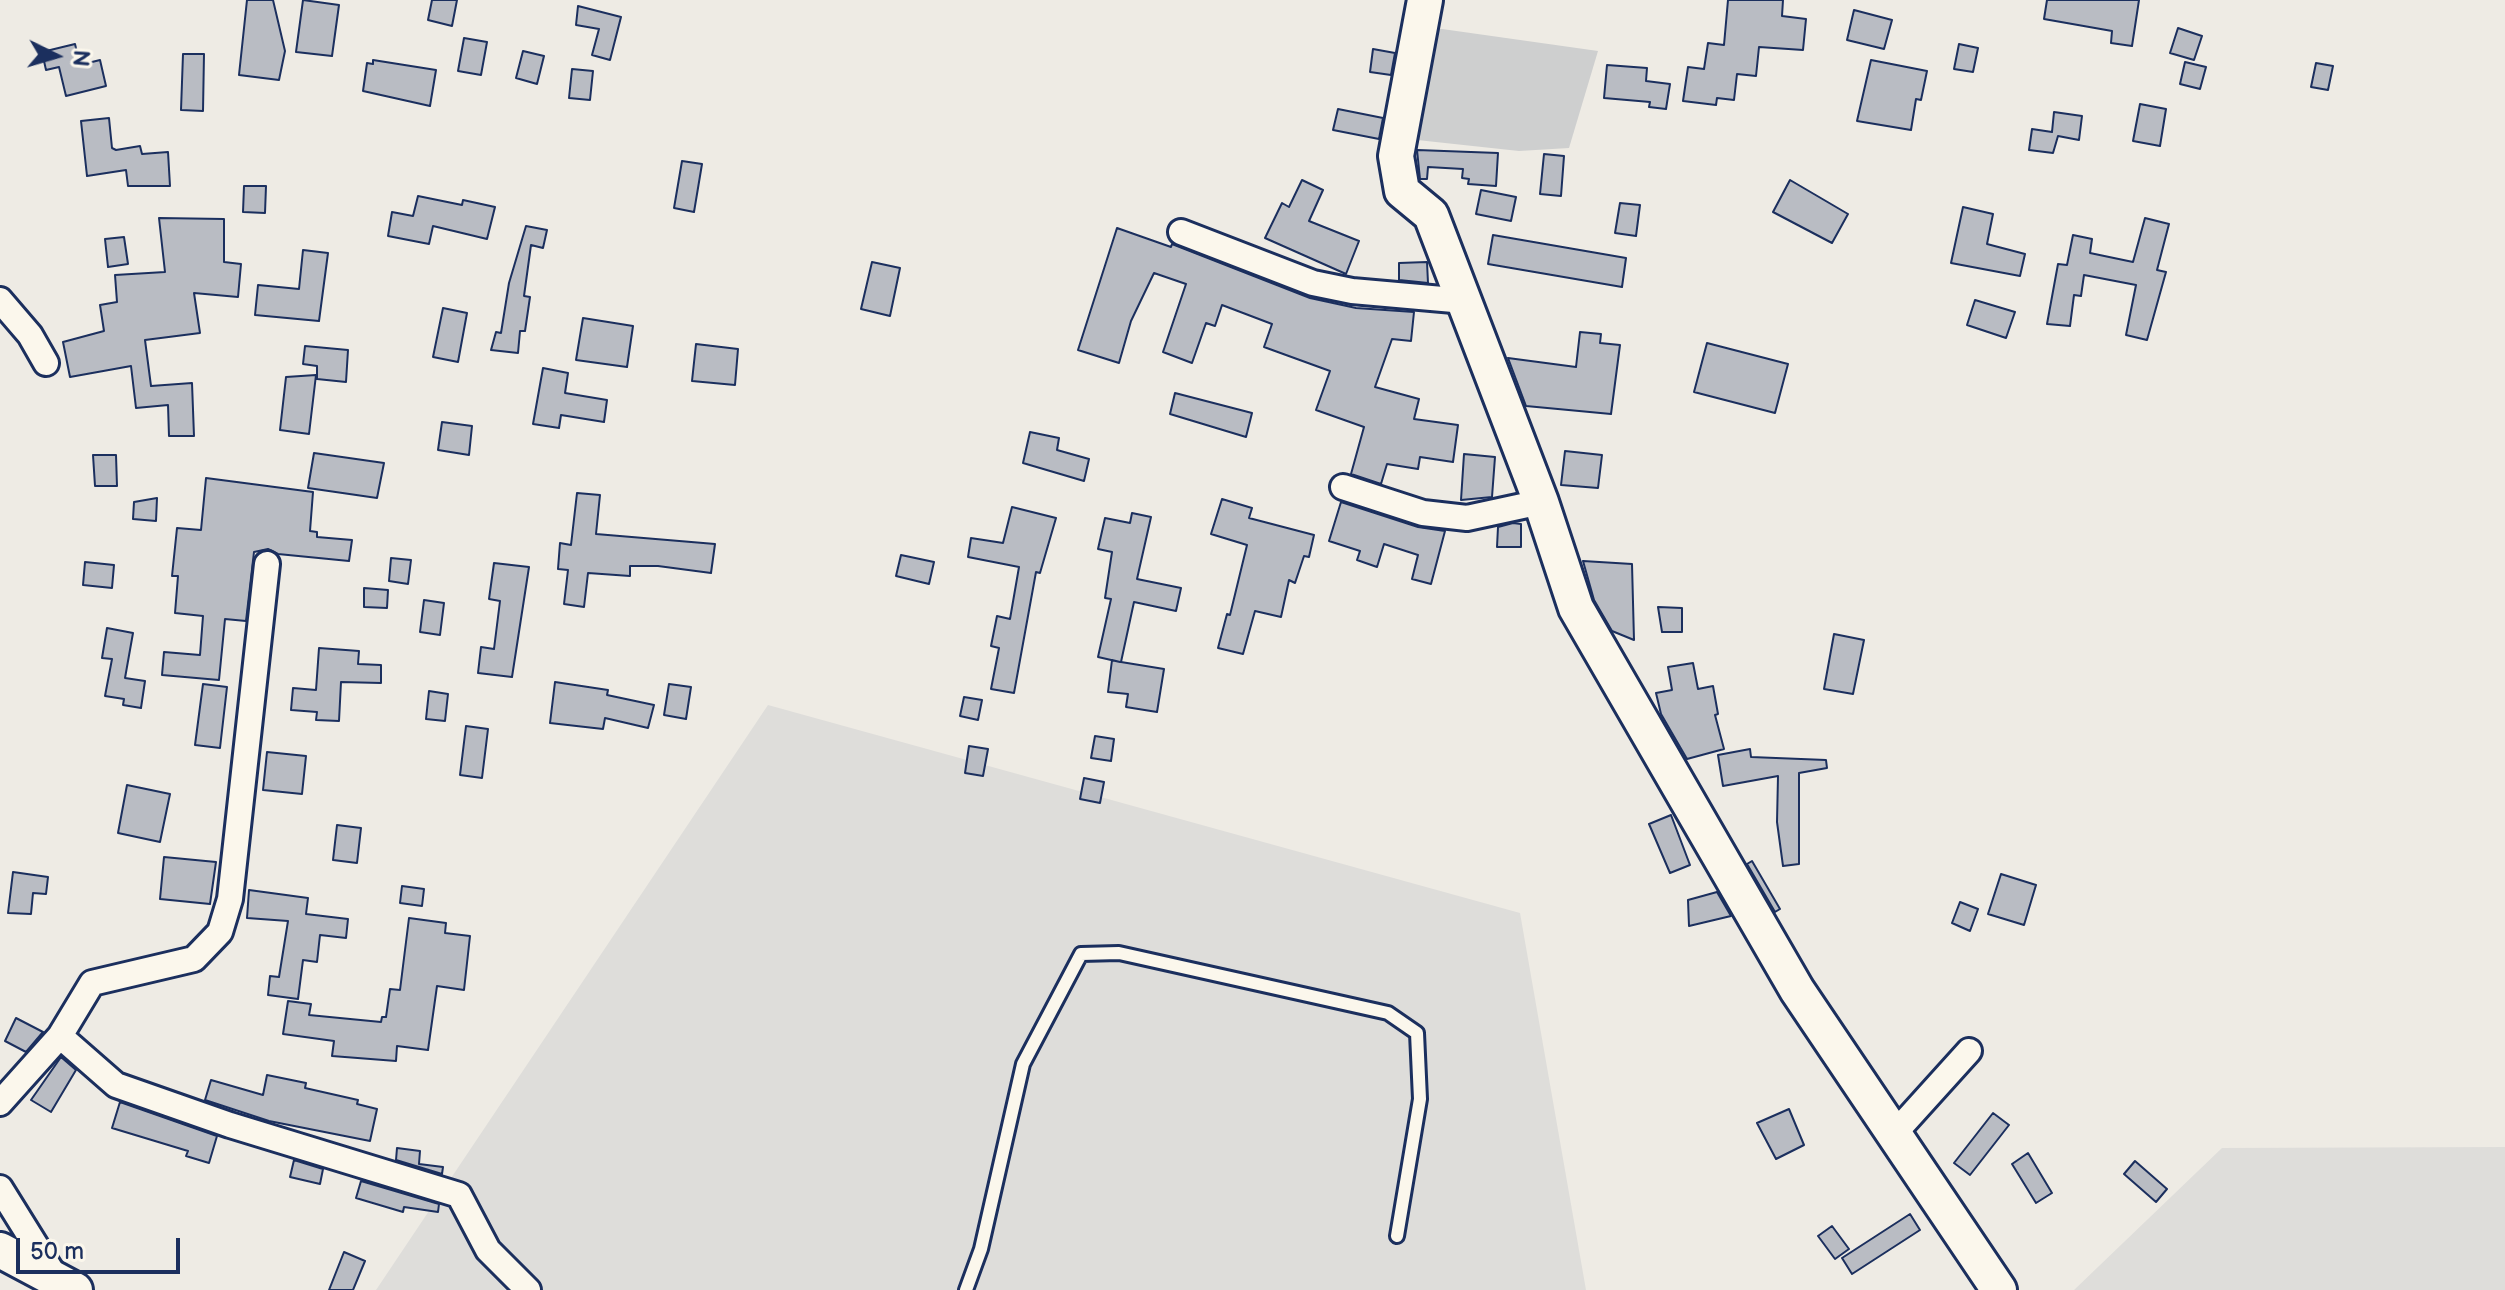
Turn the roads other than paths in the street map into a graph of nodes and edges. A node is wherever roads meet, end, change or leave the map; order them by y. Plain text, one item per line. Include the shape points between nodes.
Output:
1 (1425, 0) edge
2 (1181, 232) dead end
3 (0, 300) edge
4 (1465, 301) junction
5 (46, 363) dead end
6 (1343, 487) dead end
7 (1541, 502) junction
8 (267, 564) dead end
9 (60, 1036) junction
10 (1969, 1051) dead end
11 (0, 1103) edge
12 (1894, 1134) junction
13 (0, 1188) edge
14 (1397, 1236) dead end
15 (0, 1250) edge
16 (66, 1285) edge
17 (528, 1290) edge
18 (966, 1290) edge
19 (1999, 1290) edge

1 - 4 street via 1396,156 1402,191 1431,215
2 - 4 street via 1313,283
3 - 5 street
4 - 7 street
6 - 7 street via 1423,513 1467,518
7 - 12 street via 1583,621 1797,990
8 - 9 street via 230,899 220,932 194,959 92,983
9 - 11 street
9 - 17 street via 116,1085 459,1195 488,1250
10 - 12 street
12 - 19 street
13 - 16 street
14 - 18 lane via 1420,1099 1417,1033 1388,1013 1119,953 1081,954 1023,1064 981,1249
15 - 16 street

